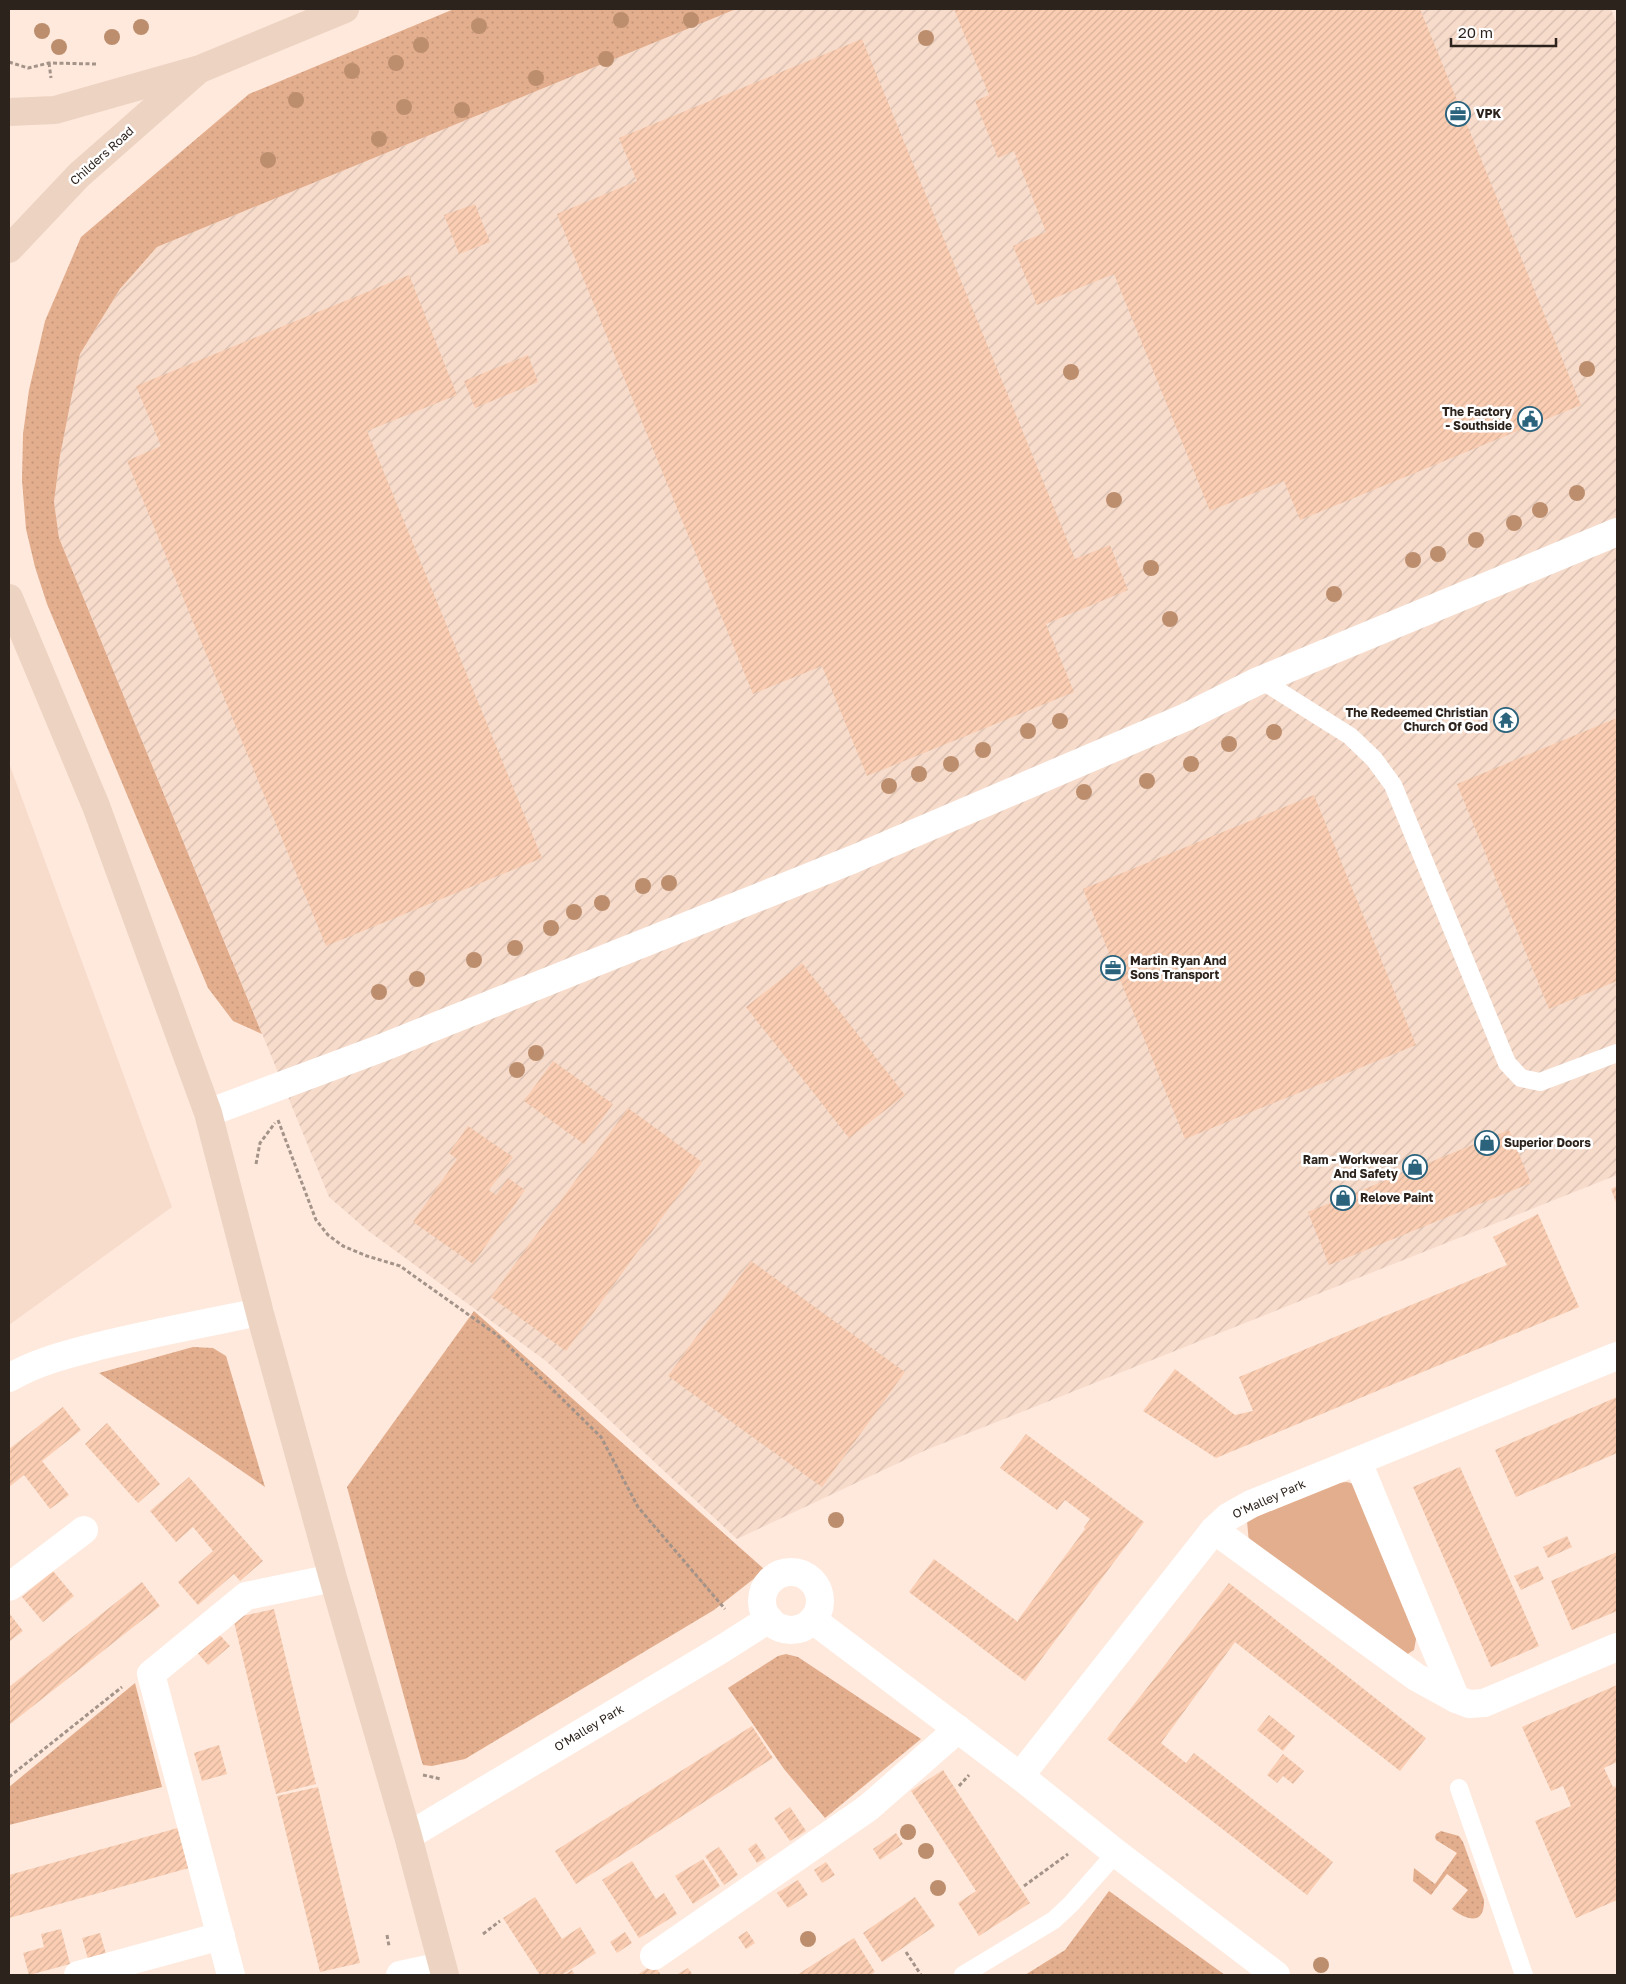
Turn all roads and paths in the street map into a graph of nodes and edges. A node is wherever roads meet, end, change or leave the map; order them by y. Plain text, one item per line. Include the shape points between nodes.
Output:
1 (345, 9) edge
2 (9, 62) edge
3 (49, 63) dead end
4 (200, 69) junction
5 (9, 112) edge
6 (9, 249) edge
7 (1617, 532) edge
8 (9, 598) edge
9 (1261, 680) junction
10 (1617, 1053) edge
11 (267, 1091) junction
12 (208, 1113) junction
13 (287, 1117) dead end
14 (278, 1120) junction
15 (256, 1171) dead end
16 (260, 1312) junction
17 (1617, 1356) edge
18 (9, 1378) edge
19 (1358, 1462) junction
20 (84, 1530) dead end
21 (1214, 1530) junction
22 (333, 1578) junction
23 (9, 1587) edge
24 (718, 1615) dead end
25 (769, 1619) junction
26 (813, 1620) junction
27 (1617, 1647) edge
28 (151, 1674) junction
29 (1456, 1699) junction
30 (958, 1729) junction
31 (972, 1772) dead end
32 (418, 1774) dead end
33 (1020, 1776) junction
34 (9, 1777) edge
35 (449, 1777) dead end
36 (959, 1786) dead end
37 (1459, 1788) dead end
38 (408, 1836) junction
39 (1072, 1851) dead end
40 (1116, 1853) junction
41 (1024, 1886) dead end
42 (500, 1921) dead end
43 (483, 1934) dead end
44 (221, 1936) junction
45 (906, 1952) dead end
46 (654, 1956) dead end
47 (443, 1970) edge
48 (78, 1975) edge
49 (231, 1975) edge
50 (400, 1975) edge
51 (921, 1975) edge
52 (964, 1975) edge
53 (1276, 1975) edge
54 (1524, 1975) edge

1 - 4 main road, Childers Road
2 - 3 path via 28,68
4 - 5 main road, Childers Road via 55,110
4 - 6 main road, Childers Road via 79,175
7 - 9 street
8 - 12 main road via 96,806
9 - 10 lane via 1350,736 1394,785 1507,1063 1521,1078 1540,1082
9 - 11 street via 1186,717 854,859
11 - 12 street
11 - 14 path
12 - 16 main road
13 - 14 path
14 - 15 path via 260,1143
14 - 24 path via 316,1220 328,1235 343,1246 400,1266 445,1297 497,1335 592,1426 602,1437 638,1507 726,1610
16 - 18 street via 71,1353
16 - 22 main road
17 - 19 street, O'Malley Park
19 - 21 street, O'Malley Park via 1251,1504 1228,1517
19 - 29 street
20 - 23 street
21 - 29 street via 1416,1677
21 - 33 street, O'Malley Park
22 - 28 street via 246,1596
22 - 38 main road
25 - 26 street via 782,1629 790,1630 799,1629
25 - 26 street via 762,1601 766,1588 776,1577 795,1573 812,1581 818,1590 820,1606
25 - 38 street, O'Malley Park
26 - 30 street
27 - 29 street via 1484,1704 1469,1704
28 - 34 path via 136,1676
28 - 44 street
30 - 33 street
30 - 46 street via 868,1808
31 - 36 path
32 - 35 path via 441,1779
33 - 40 street
37 - 54 lane
38 - 47 main road
39 - 41 path
40 - 52 lane via 1054,1920
40 - 53 street
42 - 43 path
44 - 48 street
44 - 49 street
45 - 51 path
47 - 50 street

